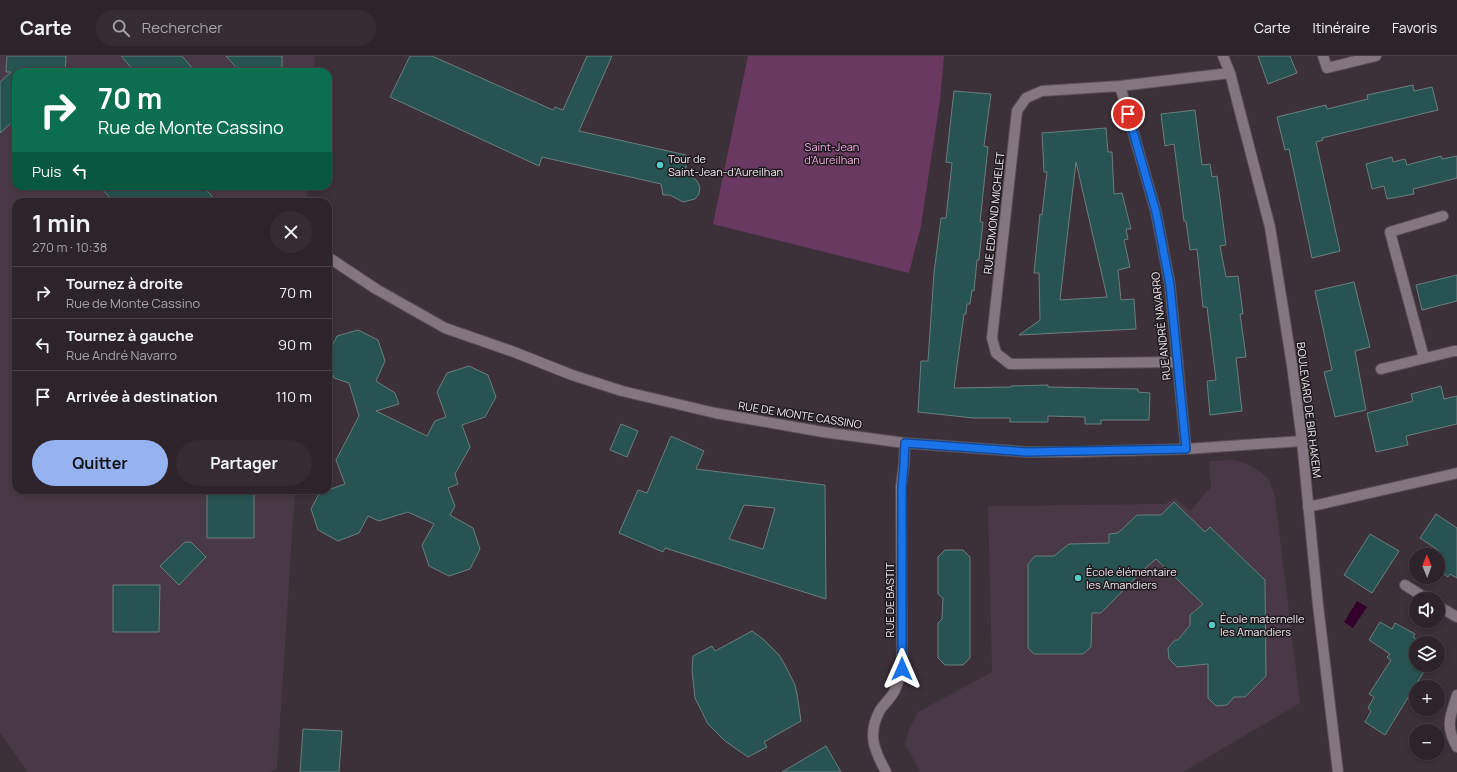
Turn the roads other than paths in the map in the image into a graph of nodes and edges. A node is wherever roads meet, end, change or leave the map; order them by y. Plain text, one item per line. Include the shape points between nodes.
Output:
1 (1223, 56) edge
2 (1322, 56) edge
3 (1376, 56) edge
4 (1230, 73) junction
5 (1120, 86) junction
6 (1443, 216) dead end
7 (332, 260) edge
8 (1457, 351) edge
9 (1424, 358) junction
10 (1178, 362) junction
11 (1380, 369) dead end
12 (1302, 441) junction
13 (905, 443) junction
14 (1186, 449) junction
15 (1457, 473) edge
16 (1308, 507) junction
17 (1404, 585) dead end
18 (1416, 592) edge
19 (1445, 610) edge
20 (1457, 618) edge
21 (1457, 695) edge
22 (1457, 747) edge
23 (886, 772) edge
24 (1338, 772) edge

1 - 4 street, BOULEVARD DE BIR HAKEIM
2 - 3 street via 1327,68
4 - 5 street, RUE EDMOND MICHELET
4 - 12 street, BOULEVARD DE BIR HAKEIM via 1270,227
5 - 10 street, RUE ANDRÉ NAVARRO via 1156,212 1170,285
5 - 10 street, RUE EDMOND MICHELET via 1042,91 1026,98 1017,111 992,338 996,353 1010,364
6 - 9 street via 1390,232
7 - 13 street, RUE DE MONTE CASSINO via 445,328 572,375 622,391 715,413
8 - 9 street
9 - 11 street
10 - 14 street, RUE ANDRÉ NAVARRO
12 - 14 street, RUE DE MONTE CASSINO
12 - 16 street, BOULEVARD DE BIR HAKEIM
13 - 14 street, RUE DE MONTE CASSINO via 1027,452
13 - 23 street, RUE DE BASTIT via 902,487 902,669 895,691 875,723 872,739
15 - 16 street
16 - 24 street, BOULEVARD DE BIR HAKEIM
17 - 18 street
19 - 20 street
21 - 22 street via 1449,722 1451,737

